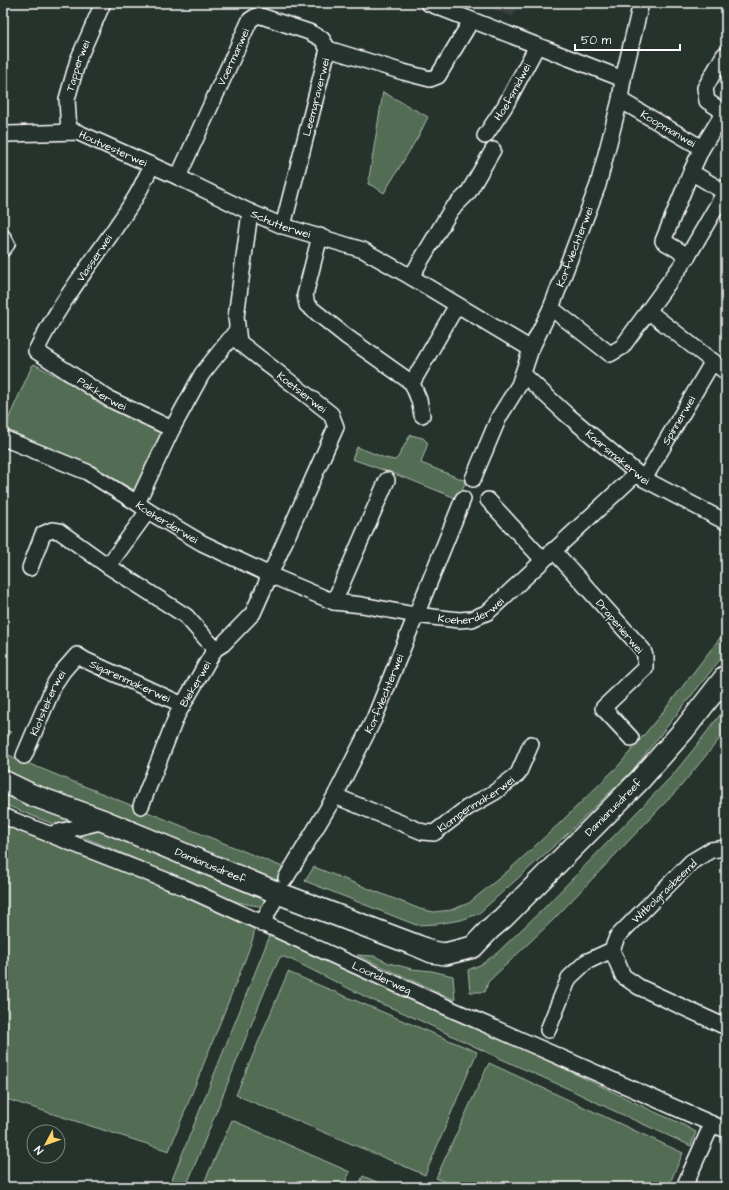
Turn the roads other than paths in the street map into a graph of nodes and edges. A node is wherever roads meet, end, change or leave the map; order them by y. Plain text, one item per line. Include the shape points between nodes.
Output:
1 (103, 3) edge
2 (428, 3) edge
3 (641, 3) edge
4 (471, 20) junction
5 (537, 46) junction
6 (328, 49) junction
7 (724, 55) dead end
8 (623, 79) junction
9 (620, 100) junction
10 (69, 132) junction
11 (3, 136) edge
12 (485, 136) dead end
13 (702, 148) junction
14 (493, 150) dead end
15 (152, 165) junction
16 (691, 172) junction
17 (178, 177) junction
18 (725, 192) edge
19 (250, 212) junction
20 (283, 226) junction
21 (3, 236) edge
22 (320, 236) junction
23 (3, 249) edge
24 (688, 256) junction
25 (412, 277) junction
26 (457, 305) junction
27 (551, 308) junction
28 (648, 311) junction
29 (238, 330) junction
30 (531, 349) junction
31 (36, 352) joint
32 (713, 361) junction
33 (726, 372) edge
34 (523, 374) junction
35 (412, 383) junction
36 (422, 415) dead end
37 (172, 429) junction
38 (3, 438) edge
39 (640, 476) junction
40 (473, 479) dead end
41 (387, 480) dead end
42 (463, 499) dead end
43 (488, 500) dead end
44 (142, 506) junction
45 (726, 522) edge
46 (548, 555) junction
47 (108, 566) junction
48 (30, 568) dead end
49 (270, 575) junction
50 (334, 602) junction
51 (415, 615) junction
52 (215, 649) junction
53 (77, 655) joint
54 (726, 676) edge
55 (184, 705) junction
56 (631, 738) dead end
57 (530, 744) dead end
58 (24, 756) dead end
59 (3, 781) edge
60 (335, 796) junction
61 (141, 806) dead end
62 (3, 816) edge
63 (104, 821) junction
64 (51, 834) junction
65 (726, 848) edge
66 (282, 886) junction
67 (262, 924) junction
68 (612, 950) junction
69 (726, 1027) edge
70 (548, 1030) dead end
71 (712, 1124) junction
72 (726, 1130) edge
73 (684, 1187) edge

1 - 10 street, Tapperwei via 78,60 67,99
2 - 4 street
3 - 8 street, Korfvlechterwei
4 - 5 street
4 - 6 street, Leemgraverwei via 438,76 430,79
5 - 8 street
5 - 12 street, Hoefsmidwei via 505,106
6 - 17 street, Voermanwei via 322,39 309,32 258,15 250,20
6 - 20 street, Leemgraverwei
7 - 13 street, Koopmanwei via 705,88 707,101 724,112
8 - 9 street, Korfvlechterwei
9 - 13 street, Koopmanwei
9 - 27 street, Korfvlechterwei via 598,184
10 - 11 street, Houtvesterwei
10 - 15 street, Houtvesterwei via 77,132
13 - 16 street
14 - 25 street via 468,193 451,210
15 - 17 street, Schutterwei
15 - 31 street, Vlasserwei via 136,197 68,295
16 - 18 street
16 - 24 street via 663,241
17 - 19 street, Schutterwei
18 - 24 street
19 - 20 street, Schutterwei
19 - 29 street, Koetsierwei via 236,317
20 - 22 street, Schutterwei
21 - 23 street via 6,244
22 - 25 street, Schutterwei via 363,250
22 - 35 street via 305,295 307,305
24 - 28 street
25 - 26 street, Schutterwei
26 - 30 street, Schutterwei
26 - 35 street
27 - 28 street via 610,354 622,347
27 - 30 street, Korfvlechterwei
28 - 32 street
29 - 37 street via 202,374
29 - 49 street, Koetsierwei via 239,342 331,414 336,428
30 - 34 street, Korfvlechterwei
31 - 37 street, Pakkerwei via 109,399
32 - 33 street
32 - 39 street, Spinnerwei
34 - 39 street, Kaarsmakerwei
34 - 40 street, Korfvlechterwei via 499,417
35 - 36 street
37 - 44 street
38 - 44 street, Koeherderwei via 88,472
39 - 45 street, Kaarsmakerwei
39 - 46 street, Koeherderwei
41 - 50 street
42 - 51 street, Korfvlechterwei
43 - 46 street
44 - 47 street
44 - 49 street, Koeherderwei via 202,543
46 - 51 street, Koeherderwei via 488,612 472,619 459,620
46 - 56 street, Drapenierwei via 643,650 645,668 603,708
47 - 48 street via 60,531 52,530 43,534
47 - 52 street via 186,616
49 - 50 street, Koeherderwei
49 - 52 street, Blekerwei via 254,613
50 - 51 street, Koeherderwei
51 - 60 street, Korfvlechterwei via 374,719
52 - 55 street, Blekerwei
53 - 55 street, Sigarenmakerwei
53 - 58 street, Klotstekerwei via 55,683
54 - 66 street, Damianusdreef via 684,730 639,781 503,918 490,928 418,946
55 - 61 street, Blekerwei via 177,715
57 - 60 street, Klompenmakerwei via 518,774 434,833 423,832
59 - 63 street, Damianusdreef via 32,795
60 - 66 street, Korfvlechterwei
62 - 64 street, Loonderweg
63 - 64 street
63 - 66 street, Damianusdreef
64 - 67 street, Loonderweg via 183,887
65 - 68 street, Witbolgrasbeemd via 711,850 691,862 617,937
66 - 67 street, Korfvlechterwei
67 - 71 street, Loonderweg
68 - 69 street via 623,976 638,987
68 - 70 street via 586,962 569,978
71 - 72 street, Loonderweg
71 - 73 street

